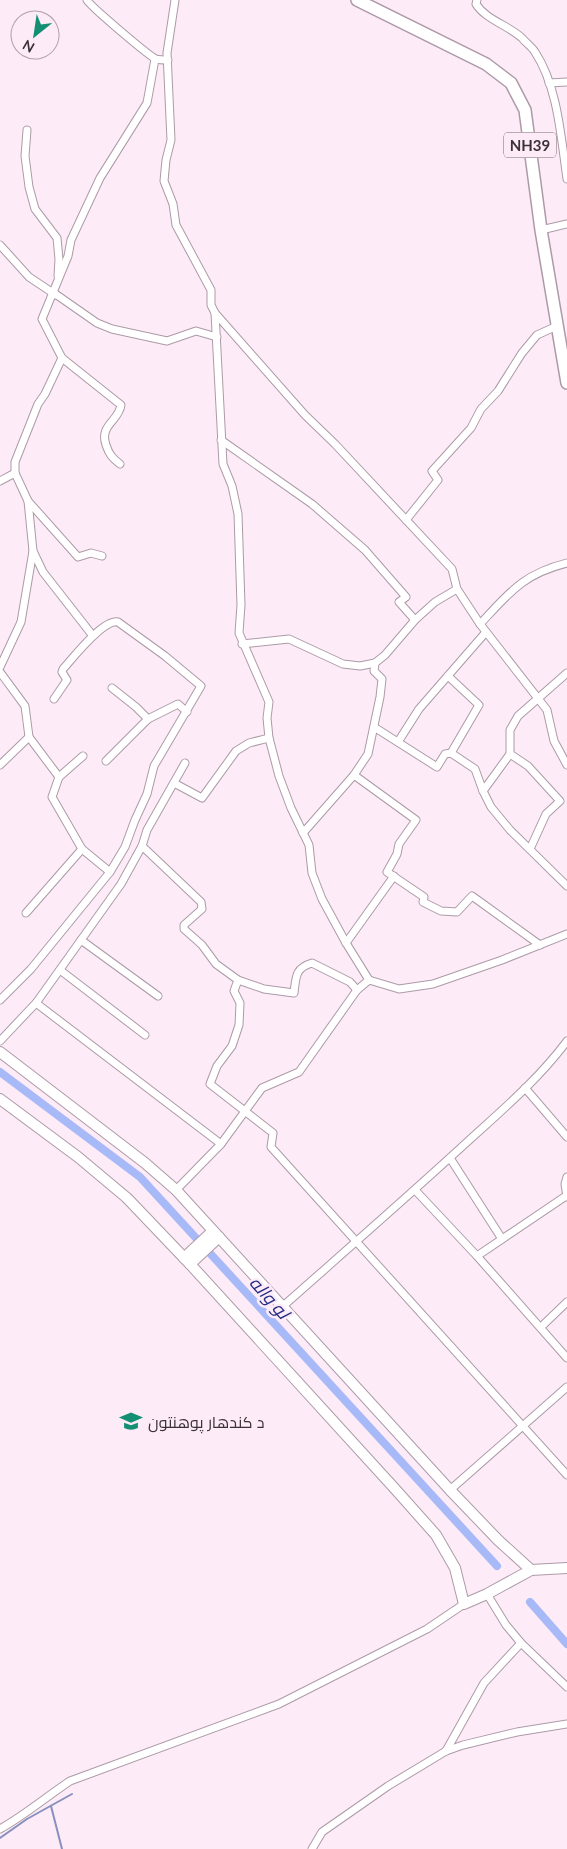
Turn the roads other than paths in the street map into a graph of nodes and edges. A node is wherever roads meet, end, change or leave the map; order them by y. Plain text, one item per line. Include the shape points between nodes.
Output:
1 (87, 0) edge
2 (175, 0) edge
3 (357, 0) edge
4 (477, 0) edge
5 (156, 59) junction
6 (168, 60) junction
7 (567, 82) edge
8 (549, 83) junction
9 (28, 130) dead end
10 (567, 179) edge
11 (567, 224) edge
12 (541, 230) junction
13 (0, 245) edge
14 (54, 292) junction
15 (215, 313) junction
16 (558, 326) junction
17 (217, 337) junction
18 (62, 358) junction
19 (567, 383) edge
20 (221, 440) junction
21 (120, 464) dead end
22 (15, 473) junction
23 (0, 481) edge
24 (28, 501) junction
25 (406, 520) junction
26 (33, 552) junction
27 (102, 556) dead end
28 (567, 563) edge
29 (457, 589) junction
30 (416, 620) junction
31 (480, 624) junction
32 (486, 632) junction
33 (93, 636) junction
34 (242, 644) junction
35 (0, 666) edge
36 (375, 667) junction
37 (0, 672) edge
38 (567, 673) edge
39 (448, 676) junction
40 (112, 688) dead end
41 (54, 698) dead end
42 (538, 698) junction
43 (187, 712) junction
44 (148, 719) junction
45 (374, 727) junction
46 (29, 736) junction
47 (269, 738) junction
48 (398, 742) junction
49 (451, 754) junction
50 (510, 754) junction
51 (83, 756) dead end
52 (106, 761) dead end
53 (185, 763) dead end
54 (0, 765) edge
55 (567, 765) edge
56 (354, 775) junction
57 (59, 777) junction
58 (174, 783) junction
59 (483, 791) junction
60 (303, 833) junction
61 (142, 846) junction
62 (82, 848) junction
63 (530, 849) junction
64 (110, 872) junction
65 (394, 876) junction
66 (567, 886) edge
67 (26, 913) dead end
68 (567, 934) edge
69 (81, 940) junction
70 (346, 943) junction
71 (540, 945) junction
72 (60, 970) junction
73 (238, 980) junction
74 (369, 980) junction
75 (357, 990) junction
76 (158, 996) dead end
77 (0, 1000) edge
78 (36, 1003) junction
79 (145, 1035) dead end
80 (0, 1041) edge
81 (567, 1041) edge
82 (0, 1052) edge
83 (526, 1088) junction
84 (0, 1099) edge
85 (245, 1112) junction
86 (567, 1137) edge
87 (221, 1144) junction
88 (450, 1158) junction
89 (567, 1177) edge
90 (176, 1190) junction
91 (415, 1190) junction
92 (567, 1196) edge
93 (216, 1234) junction
94 (502, 1239) junction
95 (356, 1241) junction
96 (477, 1256) junction
97 (187, 1261) junction
98 (567, 1302) edge
99 (282, 1308) junction
100 (541, 1328) junction
101 (567, 1358) edge
102 (567, 1387) edge
103 (522, 1425) junction
104 (567, 1475) edge
105 (450, 1490) junction
106 (567, 1568) edge
107 (531, 1570) junction
108 (487, 1594) junction
109 (464, 1604) junction
110 (521, 1643) junction
111 (567, 1687) edge
112 (567, 1724) edge
113 (446, 1751) junction
114 (0, 1829) edge
115 (312, 1849) edge

1 - 5 street
2 - 6 street
3 - 12 main road, NH39 via 486,64 511,84 526,110
4 - 8 street via 480,11 514,31 534,51
5 - 6 street
5 - 14 street via 147,103 100,178 71,240
6 - 15 street via 171,140 164,181 173,204 176,225 211,290 211,305
7 - 8 street
8 - 10 street
9 - 13 street via 24,156 29,187 35,209 57,238 56,296 29,277
11 - 12 street
12 - 16 main road, NH39
14 - 17 street via 112,329 167,341 196,331
14 - 18 street via 42,319
15 - 17 street
15 - 25 street via 305,415
16 - 19 main road, NH39
16 - 25 street via 537,335 522,353 471,428 432,470 438,480
17 - 20 street
18 - 21 street via 120,405 103,438 110,456
18 - 22 street via 38,404 15,462
20 - 30 street via 312,504 365,550 406,597 399,602
20 - 34 street via 223,464 238,514 239,634
22 - 23 street
22 - 24 street
24 - 26 street
24 - 27 street via 78,556 91,553
25 - 29 street via 452,569
26 - 33 street via 43,572
26 - 35 street via 21,622
28 - 31 street via 546,568 519,583
29 - 30 street via 435,602
29 - 31 street
30 - 36 street
31 - 32 street
32 - 39 street
32 - 42 street
33 - 41 street via 62,669 67,680
33 - 43 street via 102,626 115,621 165,656 201,686
34 - 36 street via 289,639 343,664
34 - 47 street via 269,702
36 - 45 street via 382,679
37 - 46 street via 25,706
38 - 42 street
39 - 48 street via 419,709
39 - 49 street via 479,705
40 - 44 street
42 - 50 street via 518,716 510,730
42 - 55 street via 547,710 554,741
43 - 44 street via 178,704
43 - 64 street via 154,766 147,794 125,847
44 - 52 street
45 - 48 street
45 - 56 street via 368,754
46 - 54 street
46 - 57 street
47 - 58 street via 249,743 236,752 202,798
47 - 60 street via 279,776
48 - 49 street via 437,767 445,754
49 - 59 street via 475,768
50 - 59 street
50 - 63 street via 528,766 560,801 546,814
51 - 57 street
53 - 58 street
56 - 60 street
56 - 65 street via 416,820 399,844 387,872
57 - 62 street via 52,797
58 - 61 street via 147,830
59 - 63 street via 492,807
60 - 70 street via 309,844 312,872 322,899
61 - 69 street via 121,884
61 - 73 street via 201,902 202,909 184,925 184,929 216,964
62 - 64 street
62 - 67 street
63 - 66 street
64 - 77 street via 31,969
65 - 70 street
65 - 71 street via 424,897 423,902 441,911 457,912 472,896
68 - 71 street
69 - 72 street
69 - 76 street
70 - 74 street
71 - 74 street via 433,984 398,989
72 - 78 street
72 - 79 street
73 - 75 street via 294,993 296,975 303,966 312,963 350,982
73 - 85 street via 234,991 240,1003 239,1025 232,1046 217,1066 210,1084
74 - 75 street
75 - 85 street via 299,1072 262,1088
78 - 80 street
78 - 87 street
81 - 83 street
82 - 90 street
83 - 86 street
83 - 88 street
84 - 97 street via 126,1198
85 - 87 street
85 - 95 street via 273,1133 271,1147
87 - 90 street
88 - 91 street
88 - 94 street
89 - 92 street via 564,1184
90 - 93 street
91 - 95 street
91 - 96 street
92 - 94 street
93 - 97 street
93 - 99 street
94 - 96 street
95 - 99 street
95 - 103 street
96 - 100 street
97 - 109 street via 436,1535 455,1568
98 - 100 street
99 - 105 street
100 - 101 street
102 - 103 street
103 - 104 street
103 - 105 street
105 - 107 street
106 - 107 street
107 - 108 street
108 - 109 street
108 - 110 street
109 - 114 street via 427,1629 279,1704 70,1781
110 - 111 street
110 - 113 street via 484,1683
112 - 113 street via 463,1744
113 - 115 street via 322,1832

